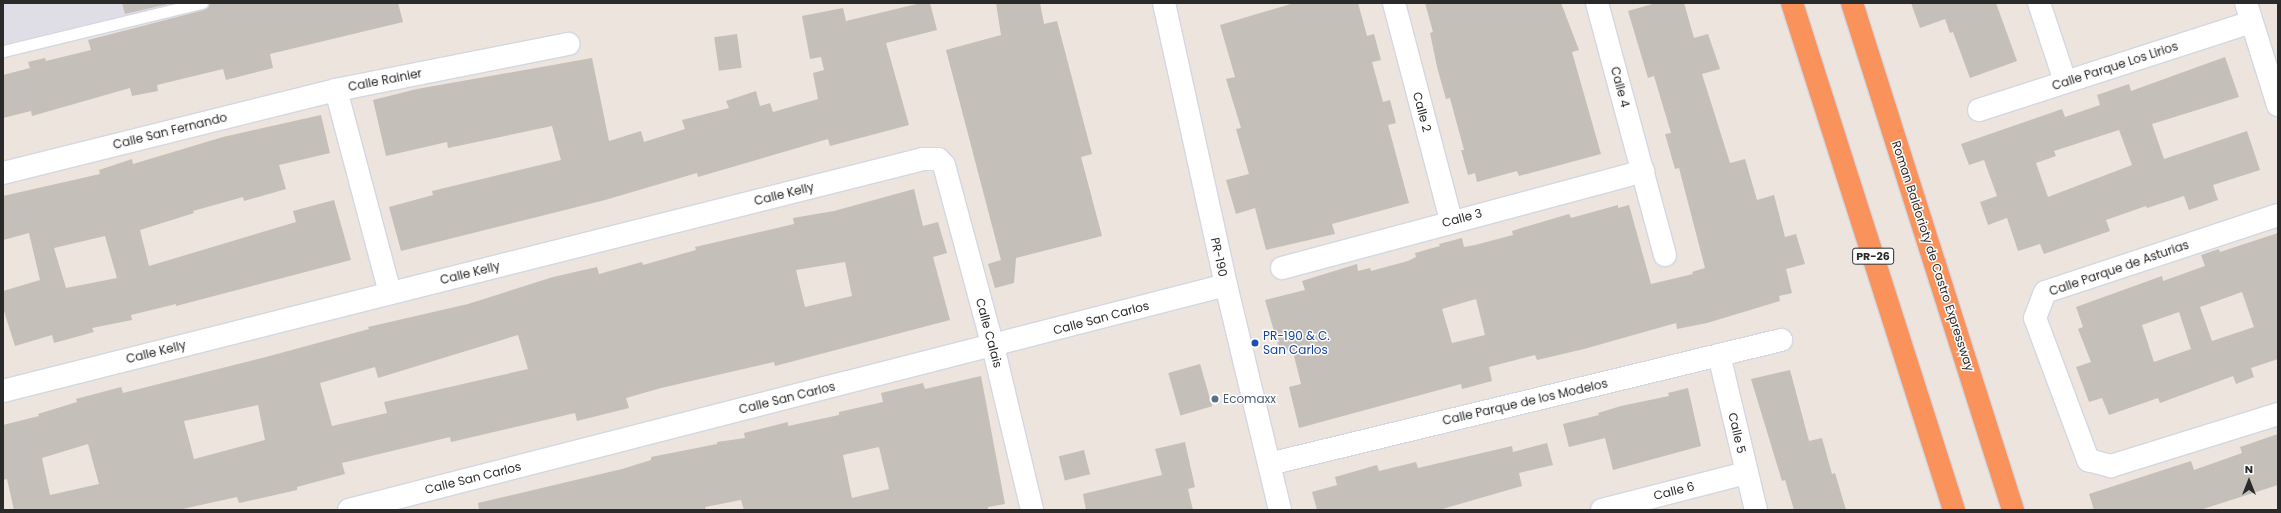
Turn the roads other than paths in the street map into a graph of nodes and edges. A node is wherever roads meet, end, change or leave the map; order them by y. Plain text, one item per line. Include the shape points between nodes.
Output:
1 (202, 3) edge
2 (1164, 3) edge
3 (1394, 3) edge
4 (1597, 3) edge
5 (1792, 3) edge
6 (1852, 3) edge
7 (2039, 3) edge
8 (2248, 13) edge
9 (569, 44) dead end
10 (3, 51) edge
11 (2065, 81) junction
12 (336, 90) junction
13 (2278, 106) edge
14 (1979, 110) dead end
15 (938, 159) joint
16 (1643, 171) junction
17 (3, 173) edge
18 (2278, 215) edge
19 (1451, 221) junction
20 (1665, 255) dead end
21 (1282, 268) dead end
22 (1226, 285) junction
23 (390, 293) junction
24 (1782, 340) dead end
25 (993, 346) junction
26 (1719, 355) junction
27 (3, 391) edge
28 (2278, 414) edge
29 (1269, 464) junction
30 (1746, 473) junction
31 (348, 510) edge
32 (1032, 510) edge
33 (1280, 510) edge
34 (1602, 510) edge
35 (1756, 510) edge
36 (1954, 510) edge
37 (2013, 510) edge

1 - 10 lane
2 - 22 street, PR-190 / PR-190
3 - 19 street, Calle 2
4 - 16 street, Calle 4
5 - 36 highway, PR-26
6 - 37 highway, Roman Baldorioty de Castro Expressway
7 - 11 street
8 - 11 street, Calle Parque Los Lirios
8 - 13 street
9 - 12 street, Calle Rainier
11 - 14 street, Calle Parque Los Lirios
12 - 17 street, Calle San Fernando
12 - 23 street, Calle Rainier
15 - 23 street, Calle Kelly via 923,158
15 - 25 street, Calle Calais via 944,165
16 - 19 street, Calle 3
16 - 20 street, Calle 4
18 - 28 street, Calle Parque de Asturias via 2045,292 2035,318 2088,460 2111,466
19 - 21 street, Calle 3
22 - 25 street, Calle San Carlos
22 - 29 street, PR-190 / PR-190
23 - 27 street, Calle Kelly
24 - 26 street, Calle Parque de los Modelos
25 - 31 street, Calle San Carlos
25 - 32 street, Calle Calais
26 - 29 street, Calle Parque de los Modelos
26 - 30 street, Calle 5
29 - 33 street, PR-190 / PR-190
30 - 34 street, Calle 6
30 - 35 street, Calle 5

